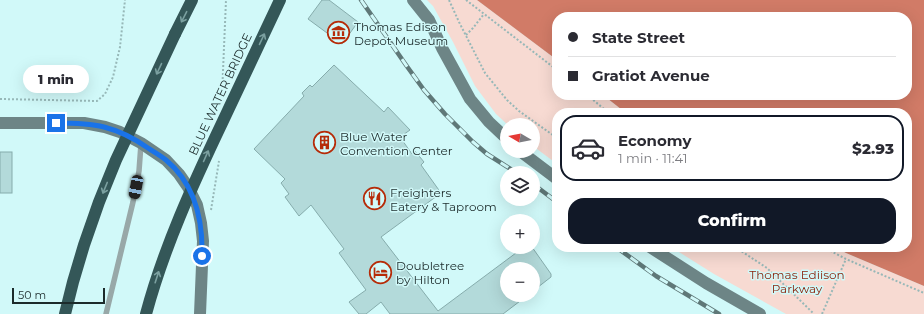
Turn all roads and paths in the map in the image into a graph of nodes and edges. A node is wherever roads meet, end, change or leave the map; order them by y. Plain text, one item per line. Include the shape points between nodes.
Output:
1 (125, 0) edge
2 (192, 0) edge
3 (280, 0) edge
4 (413, 0) edge
5 (449, 0) edge
6 (466, 0) edge
7 (484, 14) junction
8 (466, 35) junction
9 (552, 66) edge
10 (0, 99) edge
11 (594, 100) edge
12 (604, 108) edge
13 (0, 123) edge
14 (500, 133) edge
15 (552, 135) edge
16 (141, 143) junction
17 (530, 158) edge
18 (552, 174) edge
19 (658, 252) edge
20 (743, 252) edge
21 (832, 252) edge
22 (846, 260) junction
23 (924, 293) edge
24 (65, 314) edge
25 (106, 314) edge
26 (146, 314) edge
27 (200, 314) edge
28 (760, 314) edge
29 (814, 314) edge
30 (822, 314) edge

1 - 10 path via 120,47 113,77 105,94 97,101
2 -> 24 highway, bridge via 116,160 99,202
26 -> 3 highway, BLUE WATER BRIDGE, bridge via 187,198
4 - 14 street via 429,20 470,99
5 - 8 path
6 - 7 path
7 - 8 path
7 - 9 path
8 - 15 path via 485,73 507,100 518,111
11 - 12 path
13 - 16 street via 84,123 120,132
16 - 25 lane via 133,202
16 - 27 street via 166,160 180,174 197,205 203,241
17 - 18 street
19 - 28 street
20 - 29 path via 767,268
21 - 22 path
22 - 23 path
22 - 30 path

